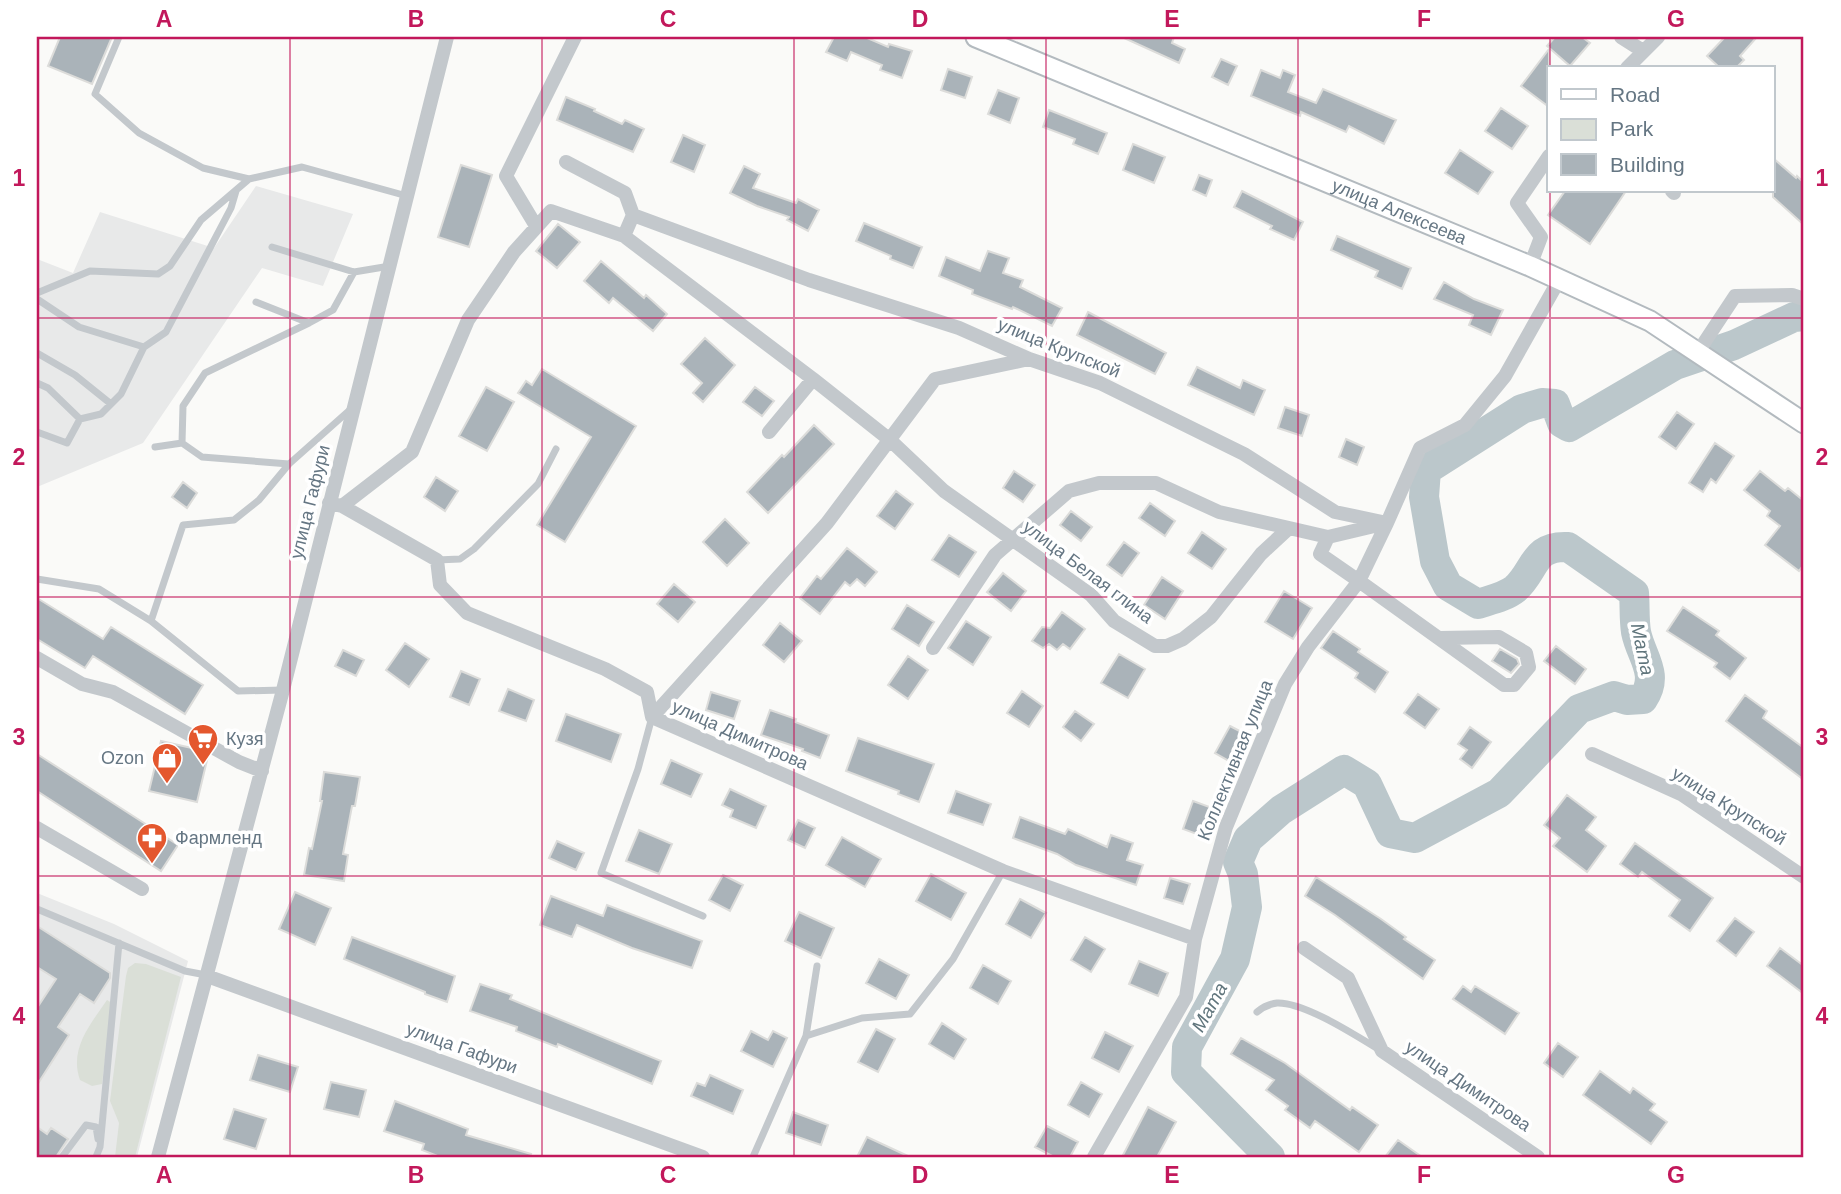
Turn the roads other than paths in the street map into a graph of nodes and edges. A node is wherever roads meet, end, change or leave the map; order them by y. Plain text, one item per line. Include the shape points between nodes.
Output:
1 (119, 37) edge
2 (447, 37) edge
3 (575, 37) edge
4 (976, 37) edge
5 (1621, 37) edge
6 (1658, 37) edge
7 (1643, 51) junction
8 (1629, 66) edge
9 (1547, 159) edge
10 (566, 162) dead end
11 (249, 179) junction
12 (236, 190) junction
13 (408, 196) junction
14 (633, 215) junction
15 (536, 226) junction
16 (624, 236) junction
17 (272, 247) dead end
18 (390, 266) junction
19 (1530, 266) junction
20 (354, 272) junction
21 (1559, 280) junction
22 (37, 293) edge
23 (37, 299) edge
24 (1804, 299) edge
25 (256, 302) dead end
26 (309, 323) junction
27 (144, 347) junction
28 (1692, 348) junction
29 (37, 353) edge
30 (1029, 359) junction
31 (813, 379) junction
32 (37, 383) edge
33 (111, 404) junction
34 (355, 405) junction
35 (80, 419) junction
36 (1804, 423) edge
37 (37, 432) edge
38 (769, 432) dead end
39 (890, 440) junction
40 (182, 443) junction
41 (155, 447) dead end
42 (556, 449) dead end
43 (289, 464) junction
44 (335, 504) junction
45 (1387, 523) junction
46 (1289, 528) junction
47 (1328, 537) junction
48 (1012, 539) junction
49 (437, 560) junction
50 (37, 579) edge
51 (1359, 581) junction
52 (151, 621) junction
53 (1440, 638) junction
54 (933, 648) dead end
55 (37, 658) edge
56 (284, 690) junction
57 (652, 717) junction
58 (1592, 754) dead end
59 (262, 771) junction
60 (37, 828) edge
61 (1003, 871) junction
62 (1804, 877) edge
63 (142, 889) dead end
64 (37, 909) edge
65 (703, 916) dead end
66 (1195, 939) junction
67 (118, 943) junction
68 (1304, 948) dead end
69 (817, 966) dead end
70 (207, 976) junction
71 (1257, 1012) dead end
72 (806, 1036) junction
73 (1382, 1051) junction
74 (100, 1147) junction
75 (62, 1157) edge
76 (96, 1157) edge
77 (158, 1157) edge
78 (704, 1157) edge
79 (753, 1157) edge
80 (1094, 1157) edge
81 (1538, 1157) edge

1 - 11 lane via 96,94 139,133 203,168
2 - 13 street, улица Гафури
3 - 15 street via 506,176
4 - 19 main road, улица Алексеева
5 - 7 street
6 - 7 street
7 - 8 street
9 - 19 street via 1517,203 1541,237
10 - 14 street via 625,192
11 - 12 lane
11 - 13 lane via 302,167
12 - 22 lane via 201,220 170,266 158,274 90,271
12 - 27 lane via 232,208 166,332
13 - 18 street, улица Гафури
14 - 16 street
14 - 30 street, улица Крупской via 809,280 959,328
15 - 16 street, улица Белая глина via 551,211
15 - 44 street via 468,320 412,452
16 - 31 street, улица Белая глина
17 - 20 lane
18 - 20 lane
18 - 34 street, улица Гафури
19 - 21 main road, улица Алексеева
20 - 26 lane via 332,310
21 - 28 main road, улица Алексеева via 1650,321
21 - 45 street via 1505,376 1465,425 1420,448
23 - 27 lane via 79,327
24 - 28 street via 1735,296
25 - 26 lane
26 - 40 lane via 205,373 183,406
27 - 33 lane via 121,394
28 - 36 main road, улица Алексеева
29 - 33 lane
30 - 39 street via 935,379
30 - 45 street, улица Крупской via 1100,383 1244,454 1335,512
31 - 38 street
31 - 39 street, улица Белая глина
32 - 35 lane
33 - 35 lane via 101,414
34 - 43 lane
34 - 44 street, улица Гафури
35 - 37 lane via 67,443
39 - 48 street, улица Белая глина via 944,492
39 - 57 street via 827,523
40 - 41 lane
40 - 43 lane via 202,457
42 - 49 lane via 538,484 474,549 460,559
43 - 52 lane via 259,500 234,520 183,524
44 - 49 street
44 - 56 street, улица Гафури
45 - 47 street
45 - 51 street
46 - 47 street
46 - 48 street via 1219,512 1156,483 1099,483 1069,491
46 - 48 street, улица Белая глина via 1261,554 1211,617 1167,646 1155,646 1114,621 1091,595
47 - 51 street via 1320,554
48 - 54 street via 995,555
49 - 57 street, улица Димитрова via 440,585 467,613 605,669 647,692
50 - 52 lane via 99,589
51 - 53 street
51 - 66 street, Коллективная улица via 1285,684 1226,827
52 - 56 lane via 238,691
53 - 53 street via 1499,637 1526,653 1529,667 1514,685 1504,685
55 - 59 street via 82,684 113,692
56 - 59 street, улица Гафури
57 - 61 street, улица Димитрова
57 - 65 lane via 601,873
58 - 62 street, улица Крупской via 1681,794
59 - 70 street, улица Гафури
60 - 63 street
61 - 66 street, улица Димитрова
61 - 72 lane via 953,959 910,1014 862,1018
64 - 67 lane
66 - 80 street, Коллективная улица via 1186,997
67 - 70 lane
67 - 74 lane
68 - 73 street, улица Димитрова via 1348,978
69 - 72 lane
70 - 77 street, улица Гафури
70 - 78 street, улица Гафури
71 - 73 lane via 1278,1003 1295,1007
72 - 79 lane
73 - 81 street, улица Димитрова
74 - 75 lane via 96,1127 86,1125
74 - 76 lane

